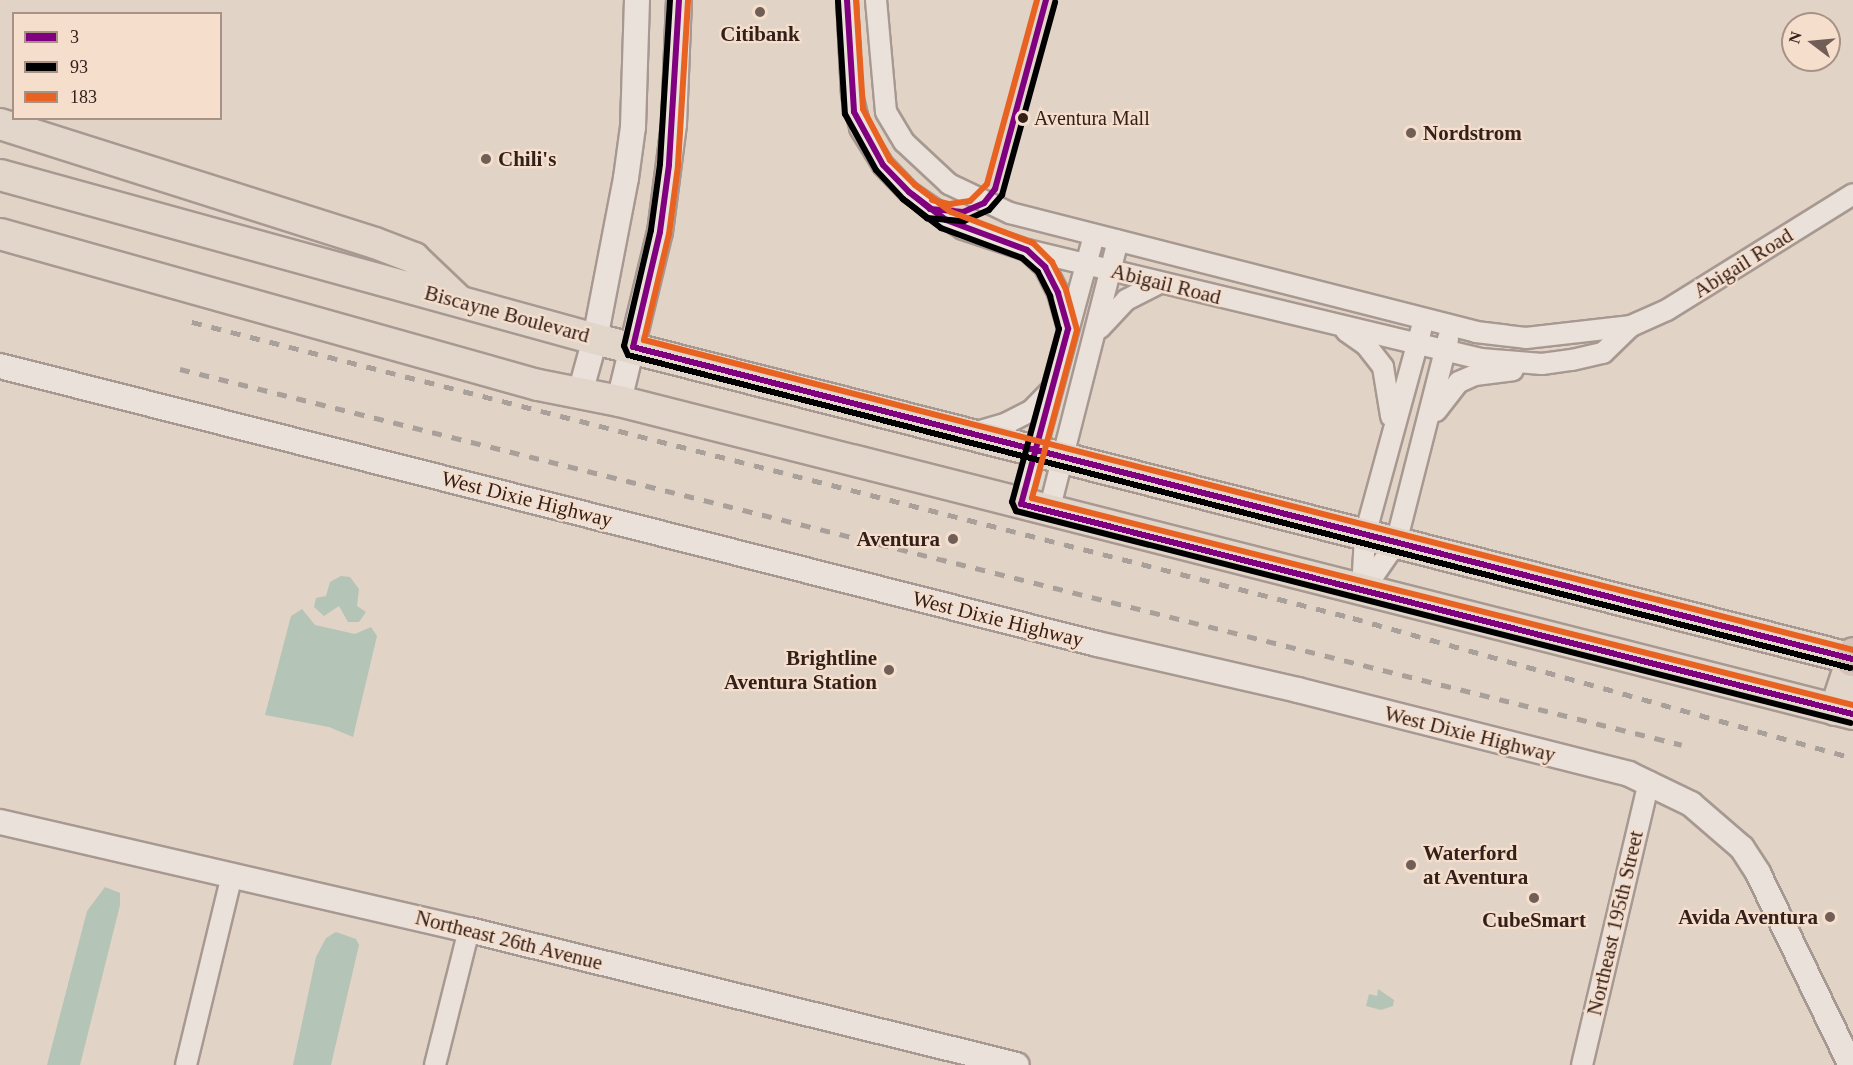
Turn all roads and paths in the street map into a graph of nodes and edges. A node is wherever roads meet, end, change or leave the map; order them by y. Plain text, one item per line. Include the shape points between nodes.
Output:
1 (637, 0) edge
2 (679, 0) edge
3 (847, 0) edge
4 (876, 0) edge
5 (0, 124) edge
6 (0, 175) edge
7 (1853, 194) edge
8 (0, 234) edge
9 (1094, 235) junction
10 (1118, 241) junction
11 (1027, 250) junction
12 (1086, 264) junction
13 (1111, 270) junction
14 (1160, 283) junction
15 (460, 302) junction
16 (1424, 319) junction
17 (1337, 324) junction
18 (1452, 326) junction
19 (1631, 326) junction
20 (1068, 329) junction
21 (1094, 338) junction
22 (595, 339) junction
23 (1417, 343) junction
24 (633, 347) junction
25 (1445, 350) junction
26 (1533, 363) junction
27 (0, 366) edge
28 (1052, 388) junction
29 (580, 393) junction
30 (619, 400) junction
31 (970, 434) junction
32 (1391, 439) junction
33 (1421, 443) junction
34 (1049, 454) junction
35 (1035, 508) junction
36 (1365, 535) junction
37 (1396, 543) junction
38 (1362, 592) junction
39 (1853, 657) edge
40 (1844, 712) edge
41 (1648, 782) junction
42 (1, 825) edge
43 (232, 875) junction
44 (469, 930) junction
45 (186, 1065) edge
46 (435, 1065) edge
47 (1017, 1065) edge
48 (1582, 1065) edge
49 (1851, 1065) edge

1 - 22 street via 633,127
2 - 24 street via 669,165 660,232
3 - 11 street, Abigail Road via 854,112 883,165 909,192 946,220
4 - 9 street, Abigail Road via 886,112 917,157 949,184 984,203
5 - 15 main road via 414,258
6 - 15 main road, Biscayne Boulevard
7 - 19 street, Abigail Road via 1667,310
8 - 29 main road
9 - 10 street, Abigail Road
9 - 12 street
10 - 13 street
10 - 16 street, Abigail Road
11 - 12 street, Abigail Road
11 - 20 street via 1045,267 1058,293
12 - 13 street, Abigail Road
12 - 20 street
13 - 14 street, Abigail Road
13 - 21 street
14 - 17 street, Abigail Road
14 - 21 street via 1112,310
15 - 22 main road, Biscayne Boulevard
16 - 18 street, Abigail Road
16 - 23 street
17 - 23 street, Abigail Road
17 - 32 street via 1366,345 1383,367 1391,404
18 - 19 street, Abigail Road via 1526,338
18 - 25 street
19 - 26 street, Abigail Road via 1603,352 1572,360
20 - 28 street
21 - 34 street
22 - 24 main road, Biscayne Boulevard
22 - 29 street
23 - 25 street, Abigail Road
23 - 32 street
24 - 30 street
24 - 31 main road, Biscayne Boulevard
25 - 26 street, Abigail Road via 1481,359
25 - 33 street
26 - 33 street via 1459,382 1439,403
27 - 41 street, West Dixie Highway via 1097,644 1298,690
28 - 31 street via 1031,411
28 - 34 street
29 - 30 main road
30 - 35 main road
31 - 34 main road, Biscayne Boulevard
32 - 36 street
33 - 37 street
34 - 35 street
34 - 35 street
34 - 36 main road, Biscayne Boulevard
35 - 38 main road
36 - 37 main road, Biscayne Boulevard
36 - 38 street
37 - 38 street
37 - 39 main road, Biscayne Boulevard
38 - 40 main road
39 - 40 main road
41 - 48 street, Northeast 195th Street
41 - 49 street, West Dixie Highway via 1707,815 1747,855
42 - 43 street, Northeast 26th Avenue
43 - 44 street, Northeast 26th Avenue
43 - 45 street
44 - 46 street
44 - 47 street, Northeast 26th Avenue

